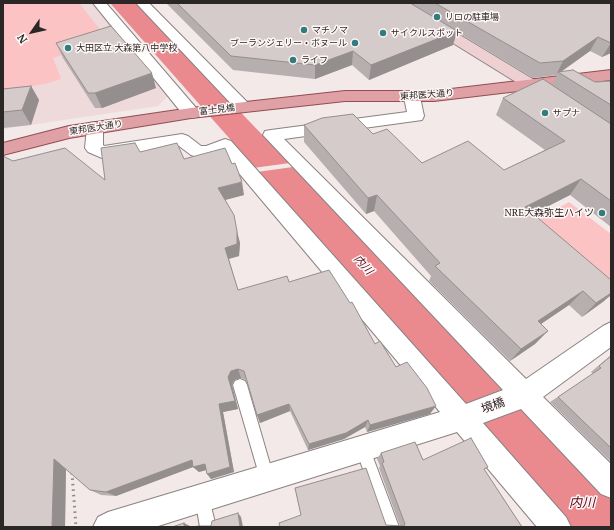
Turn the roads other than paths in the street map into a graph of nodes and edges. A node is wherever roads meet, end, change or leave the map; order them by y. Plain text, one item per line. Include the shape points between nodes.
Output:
1 (99, 3) edge
2 (142, 3) edge
3 (398, 3) edge
4 (611, 74) edge
5 (530, 84) junction
6 (412, 97) junction
7 (550, 98) edge
8 (243, 107) junction
9 (191, 113) junction
10 (95, 127) junction
11 (3, 149) edge
12 (611, 333) edge
13 (240, 385) edge
14 (525, 395) junction
15 (462, 418) junction
16 (362, 449) junction
17 (267, 478) junction
18 (611, 484) edge
19 (202, 498) junction
20 (108, 527) edge
21 (208, 527) edge
22 (391, 527) edge
23 (556, 527) edge

1 - 9 street
2 - 8 street
3 - 5 street
4 - 5 main road, 東邦医大通り
5 - 6 main road, 東邦医大通り
5 - 7 street
6 - 8 main road, 東邦医大通り via 345,96
6 - 14 street via 416,116 271,135
8 - 9 main road, 富士見橋
9 - 10 main road, 東邦医大通り
10 - 11 main road, 東邦医大通り
10 - 15 street via 94,148 102,152 182,140 197,151 207,152 225,146
12 - 14 street, 境橋
13 - 17 lane
14 - 15 street, 境橋
14 - 18 street
15 - 16 street, 境橋
15 - 23 street
16 - 17 street, 境橋
16 - 22 lane
17 - 19 street, 境橋
19 - 20 street, 境橋
19 - 21 lane

